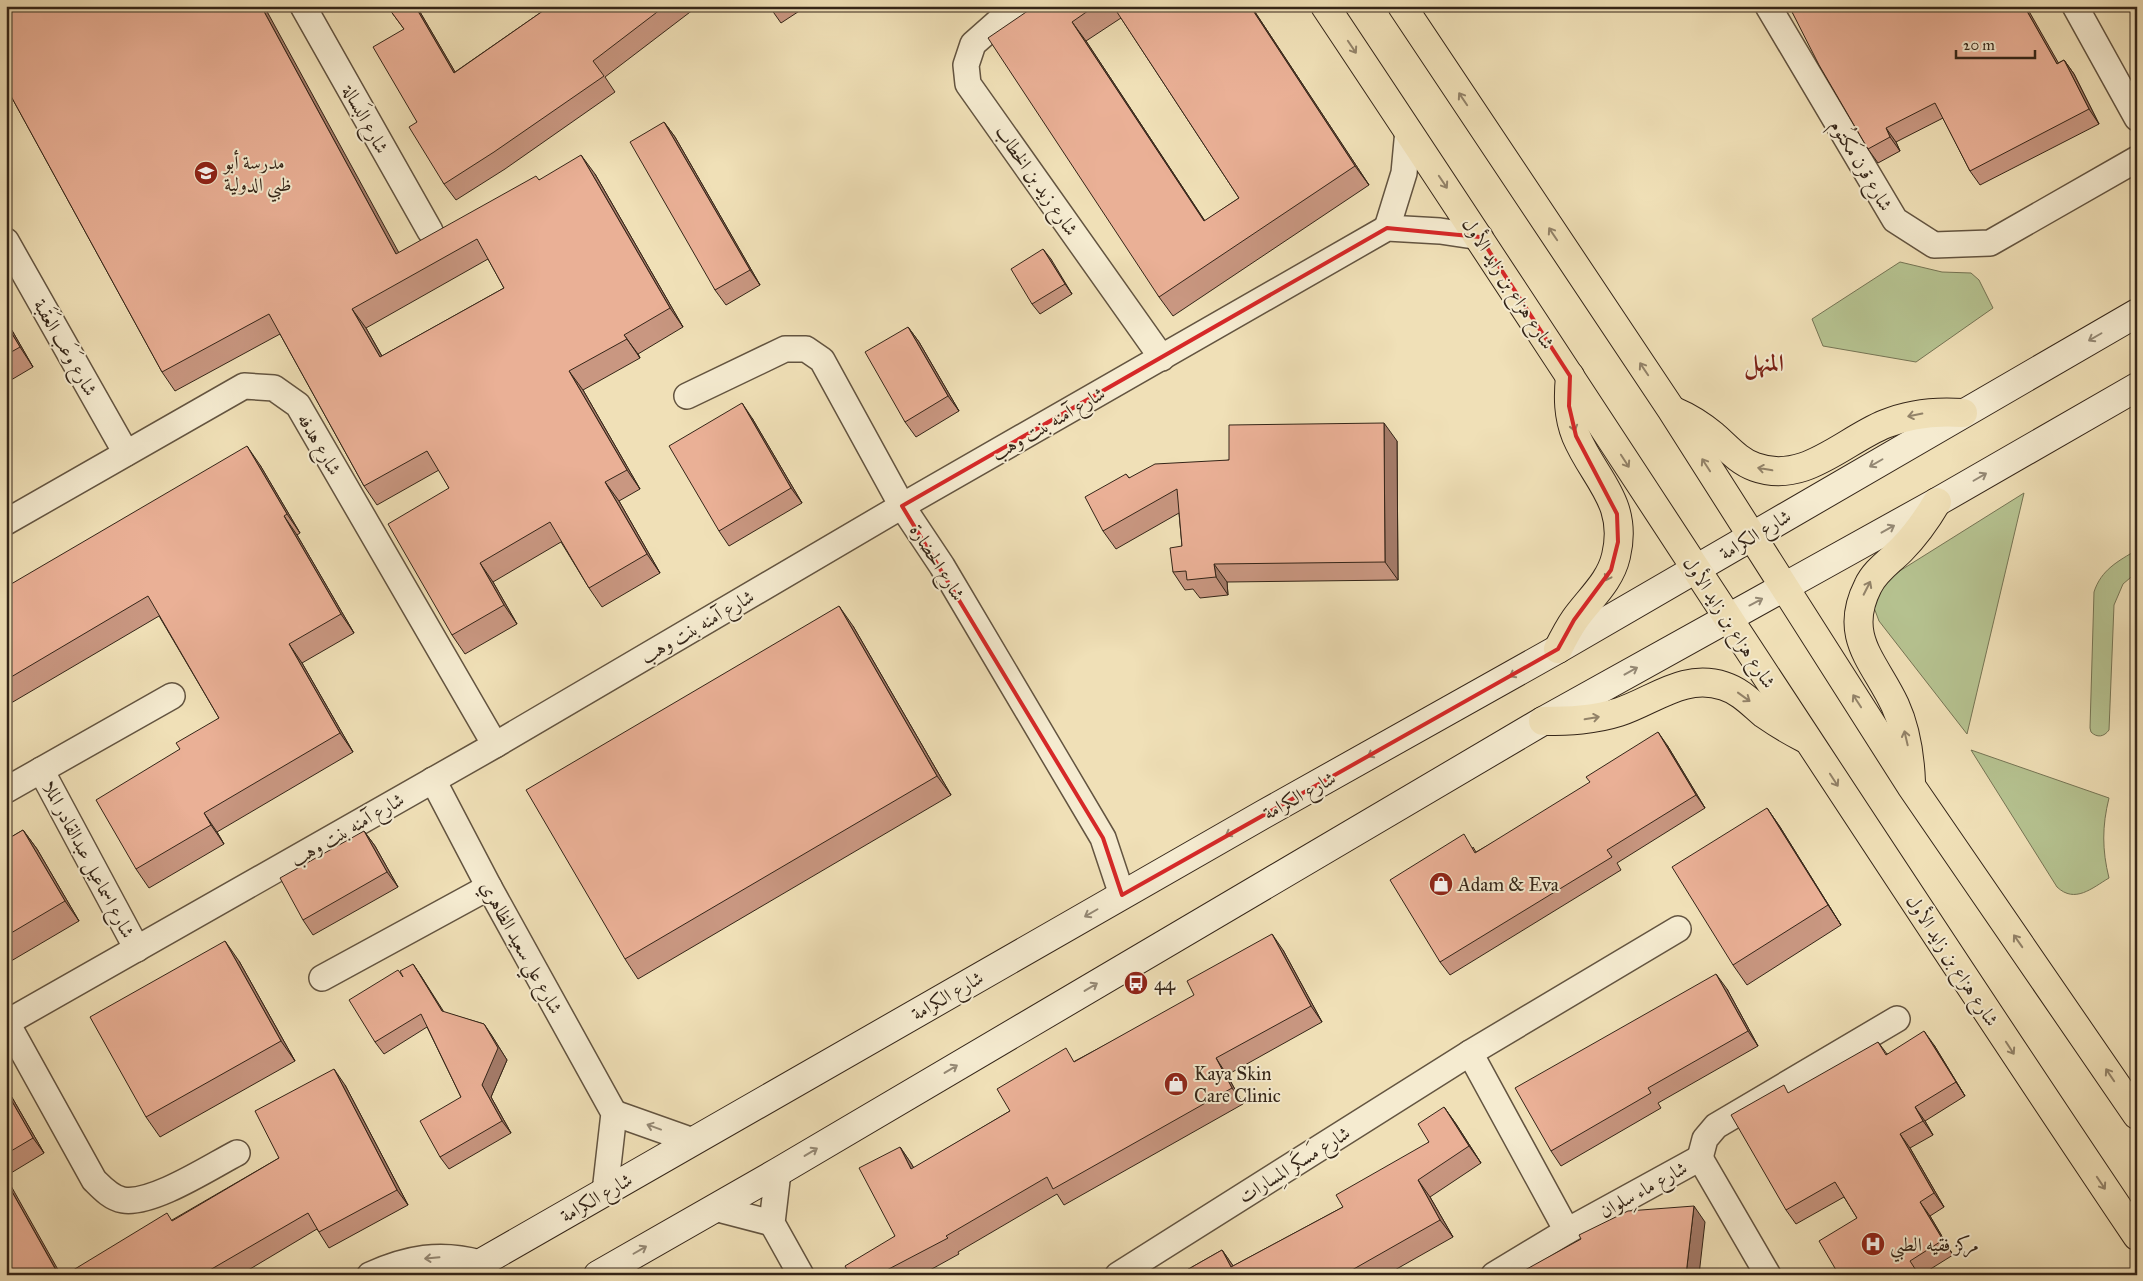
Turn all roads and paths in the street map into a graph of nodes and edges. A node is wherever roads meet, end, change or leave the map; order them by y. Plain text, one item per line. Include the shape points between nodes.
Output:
1 (303, 6) edge
2 (1016, 6) edge
3 (1325, 6) edge
4 (1402, 6) edge
5 (1768, 6) edge
6 (2075, 6) edge
7 (2137, 118) edge
8 (1408, 130) junction
9 (2137, 159) edge
10 (1388, 228) junction
11 (430, 231) dead end
12 (1480, 237) junction
13 (6, 241) edge
14 (2137, 312) edge
15 (1162, 358) junction
16 (1570, 376) junction
17 (2137, 387) edge
18 (687, 396) dead end
19 (1671, 409) junction
20 (1963, 413) junction
21 (126, 453) junction
22 (1938, 502) junction
23 (902, 506) junction
24 (6, 522) edge
25 (1752, 536) junction
26 (1696, 569) junction
27 (1784, 586) junction
28 (1727, 617) junction
29 (1558, 650) junction
30 (172, 696) dead end
31 (1543, 721) junction
32 (1808, 740) junction
33 (495, 745) junction
34 (41, 770) junction
35 (433, 780) junction
36 (1911, 786) junction
37 (6, 790) edge
38 (489, 887) junction
39 (1122, 895) junction
40 (1678, 929) dead end
41 (137, 949) junction
42 (322, 978) dead end
43 (1897, 1019) dead end
44 (6, 1023) edge
45 (1470, 1054) junction
46 (614, 1113) junction
47 (2137, 1115) edge
48 (693, 1141) junction
49 (238, 1153) dead end
50 (1700, 1158) junction
51 (778, 1172) junction
52 (605, 1192) junction
53 (714, 1208) junction
54 (772, 1224) junction
55 (1567, 1231) junction
56 (2137, 1236) edge
57 (470, 1269) edge
58 (370, 1275) edge
59 (598, 1275) edge
60 (801, 1275) edge
61 (1118, 1275) edge
62 (1494, 1275) edge
63 (1768, 1275) edge

1 - 11 street, شارع البَسالة
2 - 15 street, شارع زيد بن الخطاب via 973,44 966,65 968,84
3 -> 8 main road, شارع هزاع بن زايد الأول
19 -> 4 main road
5 - 9 street, شارع قرن مَكتُوم via 1895,220 1934,245 1990,243
6 - 7 street
8 - 10 street via 1404,174
8 -> 12 main road, شارع هزاع بن زايد الأول
10 - 12 street
10 - 15 street, شارع آمنه بنت وهب
12 - 16 main road, شارع هزاع بن زايد الأول
13 - 21 street, شارع وَعَب العَقَبة
14 -> 20 main road, شارع الكرامة
15 - 23 street, شارع آمنه بنت وهب
16 -> 26 main road, شارع هزاع بن زايد الأول
16 -> 29 main road via 1568,399 1572,422 1583,450 1613,501 1618,542 1616,556 1604,583 1574,620
22 -> 17 main road
18 - 23 street, شارع الحضارة via 785,349 806,349 822,360
20 -> 19 main road via 1930,412 1898,419 1806,466 1780,471 1743,462 1699,424
25 -> 19 main road
20 -> 25 main road, شارع الكرامة
21 - 24 street, شارع هدفه
21 - 33 street, شارع هدفه via 244,386 274,388 298,405
27 -> 22 main road
36 -> 22 main road via 1902,724 1866,656 1858,627 1859,612 1862,598 1876,573 1914,535
23 - 33 street, شارع آمنه بنت وهب
23 - 39 street, شارع الحضارة via 942,566 1102,838
25 - 26 main road, شارع الكرامة
25 - 27 main road
26 - 28 main road, شارع هزاع بن زايد الأول
26 - 29 main road, شارع الكرامة
28 -> 27 main road
36 -> 27 main road
31 -> 28 main road
28 - 32 main road, شارع هزاع بن زايد الأول
29 -> 39 main road, شارع الكرامة
30 - 34 street, شارع اسماعيل عبدالقادر الملا
31 -> 32 main road via 1600,716 1636,705 1679,685 1703,682 1734,690 1778,723
51 -> 31 main road
32 -> 56 main road, شارع هزاع بن زايد الأول
33 - 35 street, شارع آمنه بنت وهب
34 - 37 street, شارع اسماعيل عبدالقادر الملا
34 - 41 street, شارع اسماعيل عبدالقادر الملا
35 - 38 street, شارع علي سعيد الظاهري
35 - 41 street, شارع آمنه بنت وهب
47 -> 36 main road
38 - 42 street
38 - 46 street, شارع علي سعيد الظاهري
39 -> 48 main road, شارع الكرامة
40 - 45 street, شارع مَسكَر المِسارات
41 - 44 street, شارع آمنه بنت وهب
43 - 50 street via 1716,1126 1705,1139
44 - 49 street, شارع آمنه بنت وهب via 94,1180 106,1192 121,1200 153,1196
45 - 55 street
45 - 61 street, شارع مَسكَر المِسارات
48 -> 46 street
46 - 52 street
48 - 52 main road, شارع الكرامة
50 - 55 street, شارع ماء سِلوان
50 - 63 street, شارع ماء سِلوان
51 - 53 main road
51 - 54 street
52 - 57 main road, شارع الكرامة
53 - 54 street
59 -> 53 main road
54 - 60 street
55 - 62 street, شارع ماء سِلوان
57 -> 58 street via 459,1258 434,1257 407,1261

